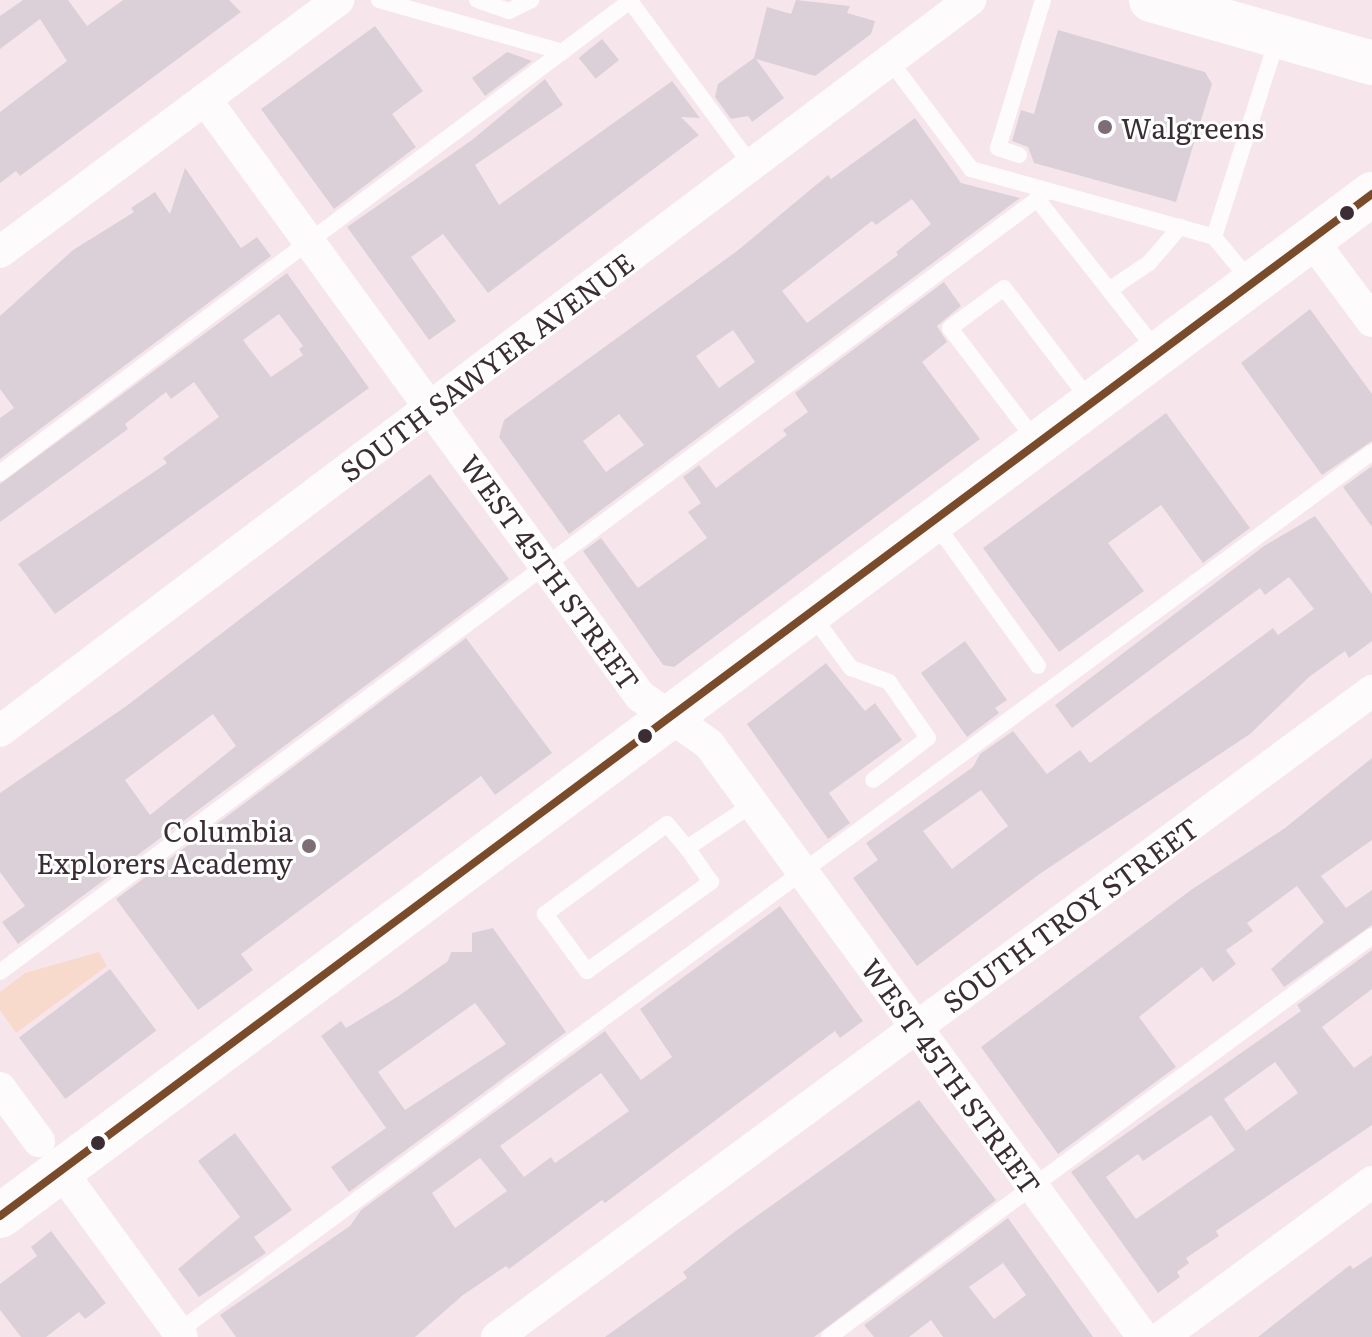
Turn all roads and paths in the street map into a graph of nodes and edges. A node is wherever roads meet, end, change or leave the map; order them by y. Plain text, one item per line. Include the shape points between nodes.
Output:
1 (338, 0) edge
2 (379, 0) edge
3 (477, 0) edge
4 (532, 0) edge
5 (970, 0) edge
6 (1043, 0) edge
7 (1151, 0) edge
8 (1278, 36) junction
9 (563, 52) junction
10 (891, 62) junction
11 (1372, 63) edge
12 (205, 99) junction
13 (1019, 155) dead end
14 (752, 166) junction
15 (1372, 194) edge
16 (1042, 195) junction
17 (1180, 227) junction
18 (1214, 237) junction
19 (1311, 239) junction
20 (309, 241) junction
21 (0, 252) edge
22 (1252, 283) junction
23 (1109, 290) junction
24 (1372, 321) edge
25 (1159, 353) junction
26 (1092, 404) junction
27 (431, 407) junction
28 (1038, 444) junction
29 (1372, 452) edge
30 (0, 473) edge
31 (934, 522) junction
32 (545, 566) junction
33 (811, 614) junction
34 (1038, 666) dead end
35 (1372, 691) edge
36 (672, 718) junction
37 (0, 731) edge
38 (873, 780) dead end
39 (753, 804) junction
40 (687, 848) junction
41 (802, 871) junction
42 (1372, 936) edge
43 (0, 972) edge
44 (917, 1027) junction
45 (0, 1088) edge
46 (50, 1156) junction
47 (1372, 1182) edge
48 (1033, 1186) junction
49 (0, 1216) edge
50 (177, 1335) edge
51 (497, 1337) edge
52 (829, 1337) edge
53 (1143, 1337) edge
54 (1162, 1337) edge

1 - 12 street
2 - 9 lane
3 - 4 lane via 509,11
5 - 10 street, SOUTH SAWYER AVENUE
6 - 13 lane via 998,148
7 - 8 main road
8 - 11 main road
8 - 18 lane
9 - 14 lane via 630,1
9 - 20 lane
10 - 14 street, SOUTH SAWYER AVENUE
10 - 16 lane via 971,169
12 - 20 street, WEST 45TH STREET
12 - 21 street
14 - 27 street, SOUTH SAWYER AVENUE
15 - 19 main road
16 - 17 lane
16 - 23 lane
16 - 32 lane
17 - 18 lane
17 - 23 lane via 1149,263
18 - 22 lane
19 - 22 main road
19 - 24 street
20 - 27 street, WEST 45TH STREET
20 - 30 lane
22 - 25 main road
23 - 25 lane
25 - 26 main road
26 - 28 main road
26 - 28 lane via 1004,288 950,328
27 - 32 street, WEST 45TH STREET
27 - 37 street, SOUTH SAWYER AVENUE
28 - 31 main road
29 - 41 lane
31 - 33 main road
31 - 34 lane
32 - 36 street, WEST 45TH STREET via 640,696
32 - 43 lane
33 - 36 main road
33 - 38 lane via 851,668 889,682 928,738
35 - 44 street, SOUTH TROY STREET
36 - 39 street, WEST 45TH STREET via 709,744
36 - 46 main road
39 - 40 lane
39 - 41 street, WEST 45TH STREET
40 - 40 lane via 667,824 545,914 587,971 711,882
41 - 44 street, WEST 45TH STREET
41 - 50 lane
42 - 48 lane
44 - 48 street, WEST 45TH STREET
44 - 51 street, SOUTH TROY STREET
45 - 46 street
46 - 49 main road
46 - 50 street
47 - 54 street
48 - 52 lane
48 - 53 street, WEST 45TH STREET

